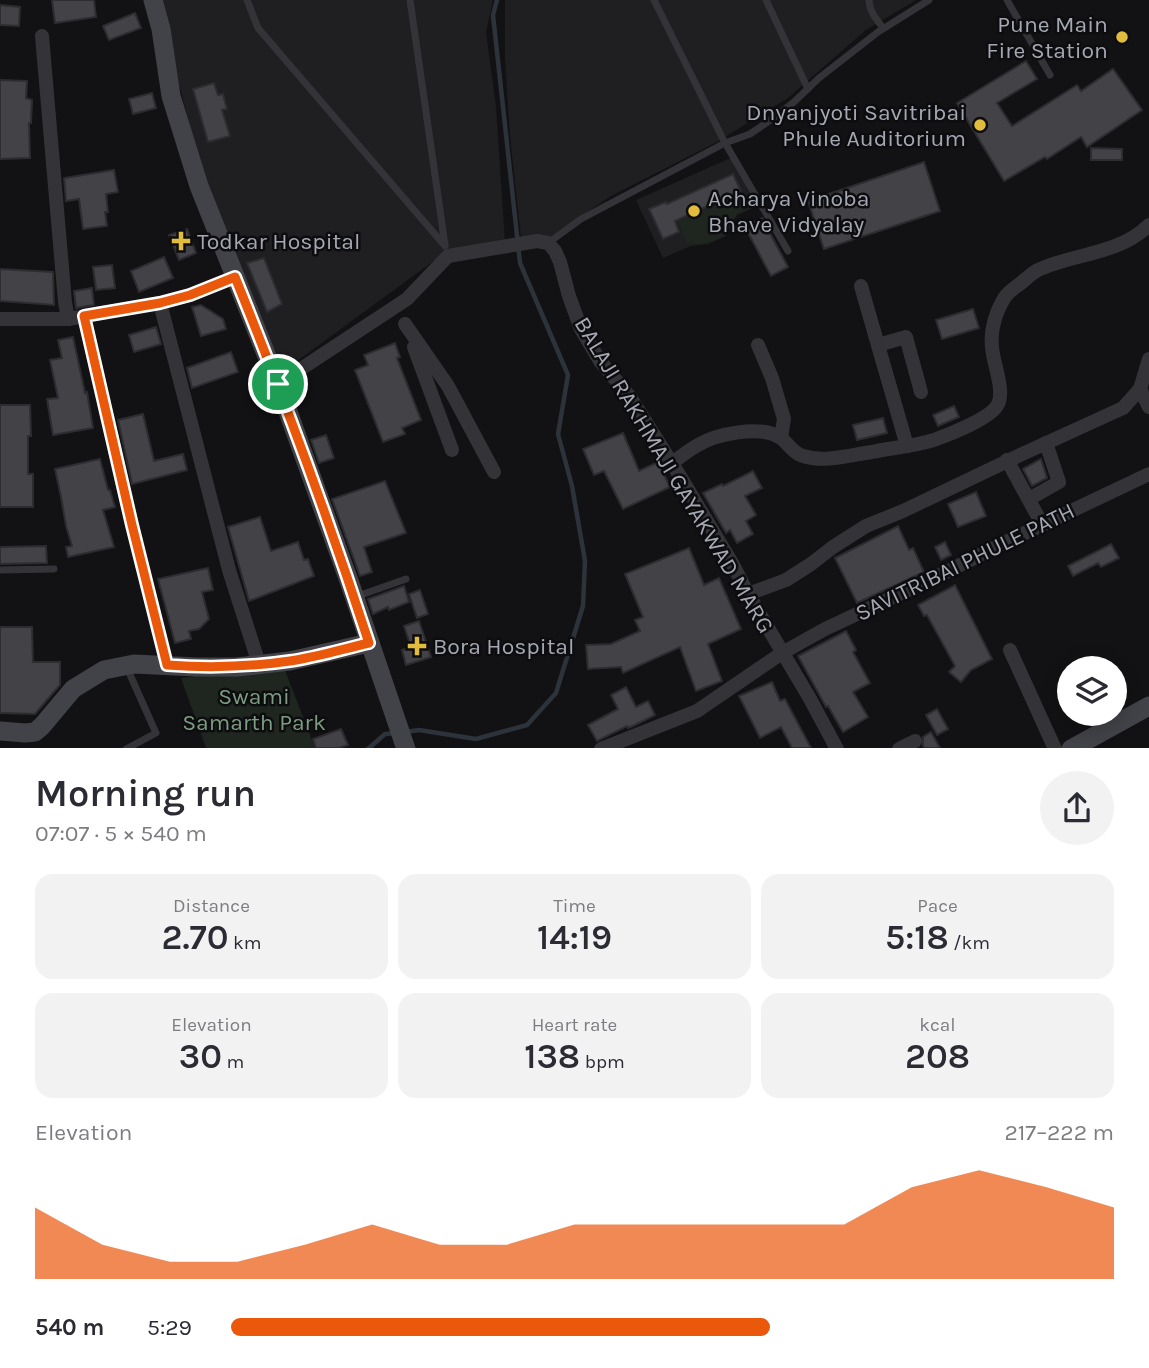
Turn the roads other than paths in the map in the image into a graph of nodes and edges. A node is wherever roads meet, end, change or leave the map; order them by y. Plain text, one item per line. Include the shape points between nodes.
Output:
1 (153, 0) edge
2 (247, 0) edge
3 (410, 0) edge
4 (654, 0) edge
5 (766, 0) edge
6 (869, 0) edge
7 (929, 0) edge
8 (1007, 0) edge
9 (883, 28) junction
10 (42, 36) dead end
11 (1051, 75) dead end
12 (808, 89) junction
13 (725, 143) junction
14 (1146, 235) edge
15 (542, 242) junction
16 (447, 251) junction
17 (788, 251) dead end
18 (235, 277) junction
19 (861, 286) dead end
20 (160, 303) junction
21 (398, 306) junction
22 (84, 316) junction
23 (0, 318) edge
24 (68, 319) junction
25 (405, 324) junction
26 (758, 345) dead end
27 (878, 345) junction
28 (1149, 359) edge
29 (278, 384) junction
30 (1140, 389) junction
31 (920, 392) dead end
32 (1149, 407) edge
33 (781, 438) junction
34 (1046, 443) junction
35 (907, 446) junction
36 (452, 450) dead end
37 (1007, 460) junction
38 (672, 463) junction
39 (494, 472) dead end
40 (1149, 474) edge
41 (1029, 499) junction
42 (1042, 524) junction
43 (54, 569) dead end
44 (0, 570) edge
45 (406, 579) dead end
46 (748, 594) junction
47 (354, 597) junction
48 (369, 643) junction
49 (1010, 650) dead end
50 (782, 653) junction
51 (259, 664) junction
52 (126, 665) junction
53 (167, 665) junction
54 (1149, 706) edge
55 (0, 731) edge
56 (915, 740) dead end
57 (126, 748) edge
58 (406, 748) edge
59 (601, 748) edge
60 (838, 748) edge
61 (899, 748) edge
62 (1055, 748) edge
63 (1071, 748) edge

1 - 18 street via 171,96 199,186
2 - 16 lane via 258,28
3 - 16 lane
4 - 13 lane
5 - 12 lane
6 - 9 lane
7 - 9 lane
8 - 11 lane
9 - 12 lane
10 - 24 street
12 - 13 lane via 750,134
13 - 15 lane
13 - 17 lane
14 - 35 street via 1035,271 1006,295 993,321 991,345 999,404 970,425
15 - 16 street
15 - 38 street, BALAJI RAKHMAJI GAYAKWAD MARG via 561,262 581,329
16 - 21 street
18 - 20 street
18 - 29 street
19 - 27 street
20 - 22 street
20 - 51 street via 229,570
21 - 25 street
21 - 29 street
22 - 24 street
22 - 53 street
23 - 24 street
25 - 36 street
25 - 39 street via 448,386
26 - 33 street via 784,419
27 - 31 street via 906,337
27 - 35 street
28 - 30 street
29 - 47 street
30 - 32 street
30 - 34 street via 1123,408
33 - 35 street via 802,456 818,458
33 - 38 street via 753,431 718,437
34 - 37 street
34 - 41 street via 1059,482
37 - 41 street
37 - 46 street via 866,526 786,580
38 - 46 street, BALAJI RAKHMAJI GAYAKWAD MARG
40 - 42 street, SAVITRIBAI PHULE PATH
41 - 42 street
42 - 50 street, SAVITRIBAI PHULE PATH
43 - 44 lane
45 - 47 lane
46 - 50 street, BALAJI RAKHMAJI GAYAKWAD MARG
47 - 48 street
48 - 51 street
48 - 58 street
49 - 62 street
50 - 59 street, SAVITRIBAI PHULE PATH via 697,710
50 - 60 street, BALAJI RAKHMAJI GAYAKWAD MARG
51 - 53 street
52 - 53 street
52 - 55 street via 104,670 73,689 35,732
52 - 57 lane via 156,733
54 - 63 street
56 - 61 street

